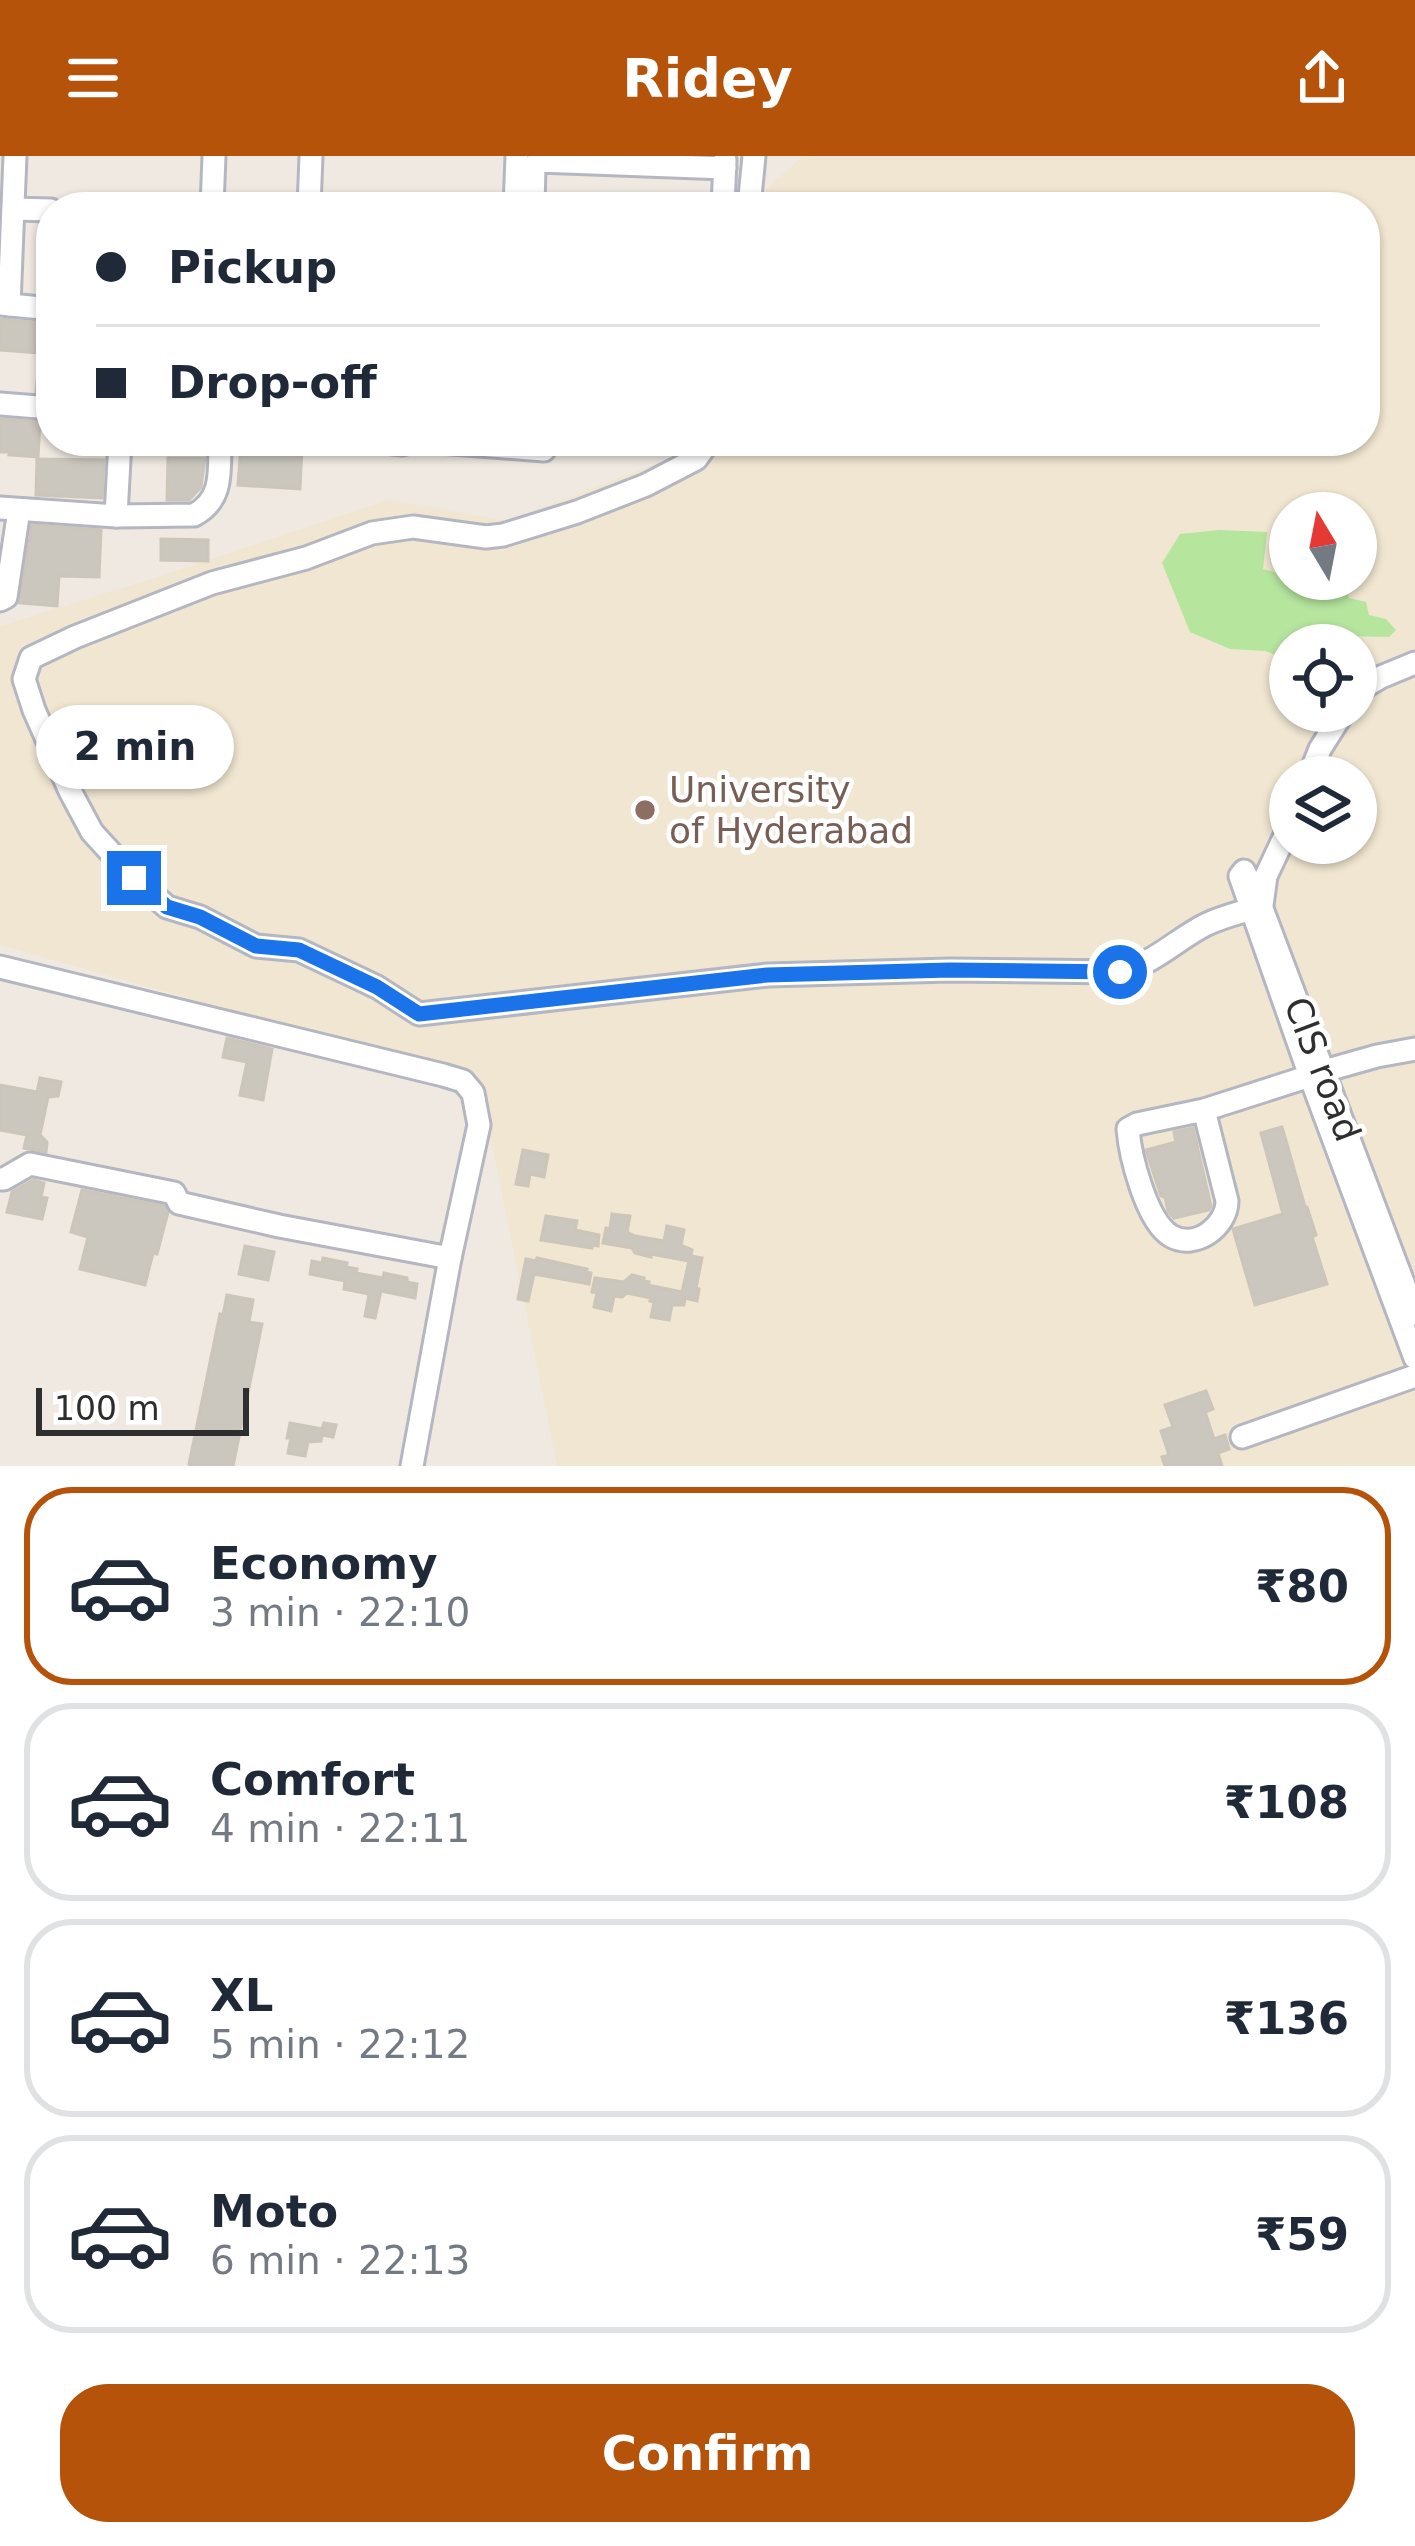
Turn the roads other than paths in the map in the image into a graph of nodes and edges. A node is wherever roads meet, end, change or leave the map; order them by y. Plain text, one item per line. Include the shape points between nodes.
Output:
1 (15, 156) edge
2 (214, 156) edge
3 (311, 156) edge
4 (517, 156) edge
5 (754, 156) edge
6 (725, 162) edge
7 (213, 192) edge
8 (310, 192) edge
9 (516, 192) edge
10 (533, 192) edge
11 (724, 192) edge
12 (750, 192) edge
13 (13, 208) junction
14 (36, 209) edge
15 (4, 304) edge
16 (36, 307) edge
17 (0, 404) edge
18 (36, 407) edge
19 (119, 456) edge
20 (220, 456) edge
21 (699, 456) edge
22 (9, 509) edge
23 (116, 516) junction
24 (0, 600) edge
25 (1415, 663) edge
26 (1377, 679) edge
27 (1272, 864) edge
28 (1257, 907) junction
29 (0, 967) edge
30 (1415, 1049) edge
31 (1317, 1074) junction
32 (1204, 1110) junction
33 (0, 1178) edge
34 (450, 1258) junction
35 (1415, 1314) edge
36 (1415, 1358) edge
37 (1415, 1376) edge
38 (1242, 1436) dead end
39 (412, 1466) edge

1 - 13 street
2 - 7 street
3 - 8 street
4 - 9 street
5 - 12 street
6 - 10 street via 538,161
6 - 11 street
13 - 14 street
13 - 15 street
15 - 16 street
17 - 18 street
19 - 23 street
20 - 23 street via 219,484 205,509
21 - 28 street via 646,485 503,536 413,527 372,533 212,583 32,658 25,680 34,710 92,832 167,907 256,946 299,950 419,1014 767,975 1120,972
22 - 23 street
22 - 24 street
25 - 26 street
27 - 28 street
28 - 31 street
29 - 34 street via 463,1081 478,1125
30 - 31 street
31 - 32 street
31 - 35 street, CIS road
31 - 36 street
32 - 32 street via 1128,1129 1140,1190 1165,1231 1180,1238 1214,1231 1227,1213
33 - 34 street via 30,1163 174,1193 179,1203 259,1222
34 - 39 street
37 - 38 street

